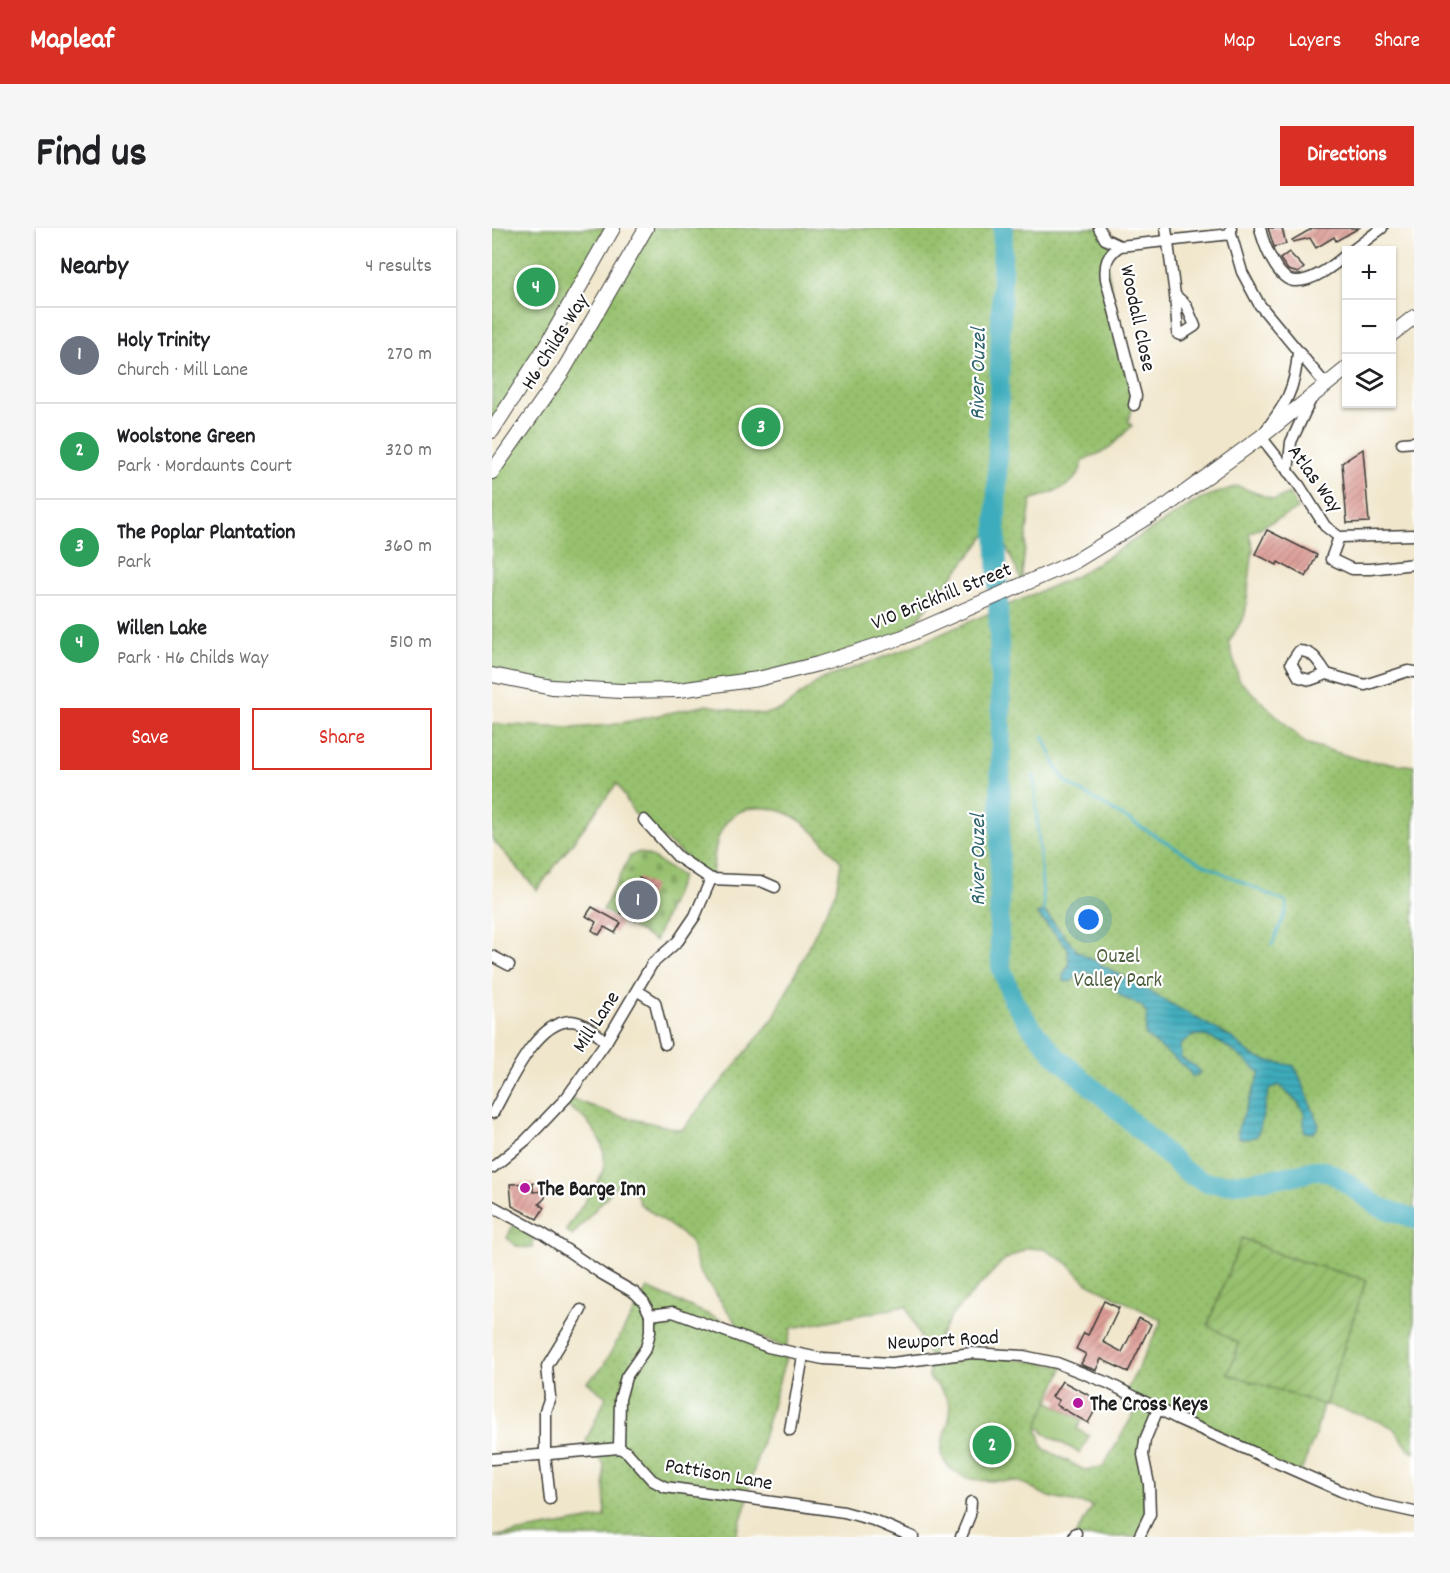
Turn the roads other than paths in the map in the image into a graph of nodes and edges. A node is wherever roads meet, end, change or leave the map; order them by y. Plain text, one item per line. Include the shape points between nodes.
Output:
1 (613, 228) edge
2 (1100, 228) edge
3 (1166, 228) edge
4 (1260, 228) edge
5 (1382, 228) edge
6 (646, 229) edge
7 (1231, 231) edge
8 (1166, 240) junction
9 (1120, 246) junction
10 (1358, 246) edge
11 (1342, 258) edge
12 (1175, 295) dead end
13 (1414, 317) edge
14 (1396, 331) edge
15 (1298, 352) junction
16 (1342, 373) edge
17 (1326, 385) junction
18 (1313, 396) junction
19 (1134, 405) dead end
20 (492, 431) edge
21 (1261, 437) junction
22 (1414, 442) edge
23 (1402, 443) dead end
24 (492, 472) edge
25 (1288, 472) junction
26 (1414, 535) edge
27 (1339, 537) junction
28 (1414, 564) edge
29 (1414, 672) edge
30 (1327, 674) dead end
31 (492, 675) edge
32 (644, 820) dead end
33 (711, 879) junction
34 (775, 888) dead end
35 (492, 956) edge
36 (509, 965) dead end
37 (638, 991) junction
38 (606, 1042) junction
39 (665, 1044) dead end
40 (493, 1113) edge
41 (492, 1168) edge
42 (492, 1206) edge
43 (581, 1310) dead end
44 (650, 1315) junction
45 (803, 1356) junction
46 (1158, 1409) junction
47 (789, 1430) dead end
48 (619, 1448) junction
49 (545, 1455) junction
50 (492, 1459) edge
51 (550, 1498) dead end
52 (971, 1502) dead end
53 (1414, 1512) edge
54 (913, 1537) edge
55 (961, 1537) edge
56 (1139, 1537) edge

1 - 20 street, H6 Childs Way
2 - 9 street, Woodall Close via 1105,239
3 - 8 street, Woodall Close
4 - 11 street via 1273,263 1294,282 1311,278
5 - 10 street
6 - 24 street, H6 Childs Way via 563,371
7 - 8 street, Woodall Close
7 - 15 street via 1247,285
8 - 9 street, Woodall Close
8 - 12 street, Woodall Close
9 - 19 street, Woodall Close via 1111,252 1105,270 1136,396
13 - 14 street
15 - 17 street
15 - 21 street via 1293,388
16 - 17 street, V10 Brickhill Street
17 - 18 street, V10 Brickhill Street
18 - 21 street, V10 Brickhill Street
18 - 25 street via 1291,442
21 - 25 street, Atlas Way
21 - 31 street, V10 Brickhill Street via 1169,504 1074,562 903,637 818,664 758,679 679,690 552,687
22 - 23 street
25 - 27 street, Atlas Way via 1325,526
26 - 27 street, Atlas Way
27 - 28 street via 1331,558 1352,569
29 - 30 street via 1365,685
32 - 33 street via 678,857
33 - 34 street via 760,881
33 - 37 street, Mill Lane via 694,916 678,940 652,964
35 - 36 street
37 - 38 street, Mill Lane
37 - 39 street via 655,1002
38 - 40 street via 588,1027 573,1021 560,1023 528,1051
38 - 41 street, Mill Lane via 562,1103
42 - 44 street via 635,1293
43 - 49 street via 547,1366 550,1397 545,1410
44 - 45 street, Newport Road via 673,1312
44 - 48 street via 651,1332 646,1348 626,1377 620,1399
45 - 46 street, Newport Road via 891,1363 972,1353 1023,1356 1108,1383
45 - 47 street
46 - 53 street, Newport Road via 1341,1491
46 - 56 street via 1145,1440 1143,1455 1150,1514
48 - 49 street
48 - 54 street, Pattison Lane via 652,1480 665,1487 844,1512
49 - 50 street
49 - 51 street
52 - 55 street

